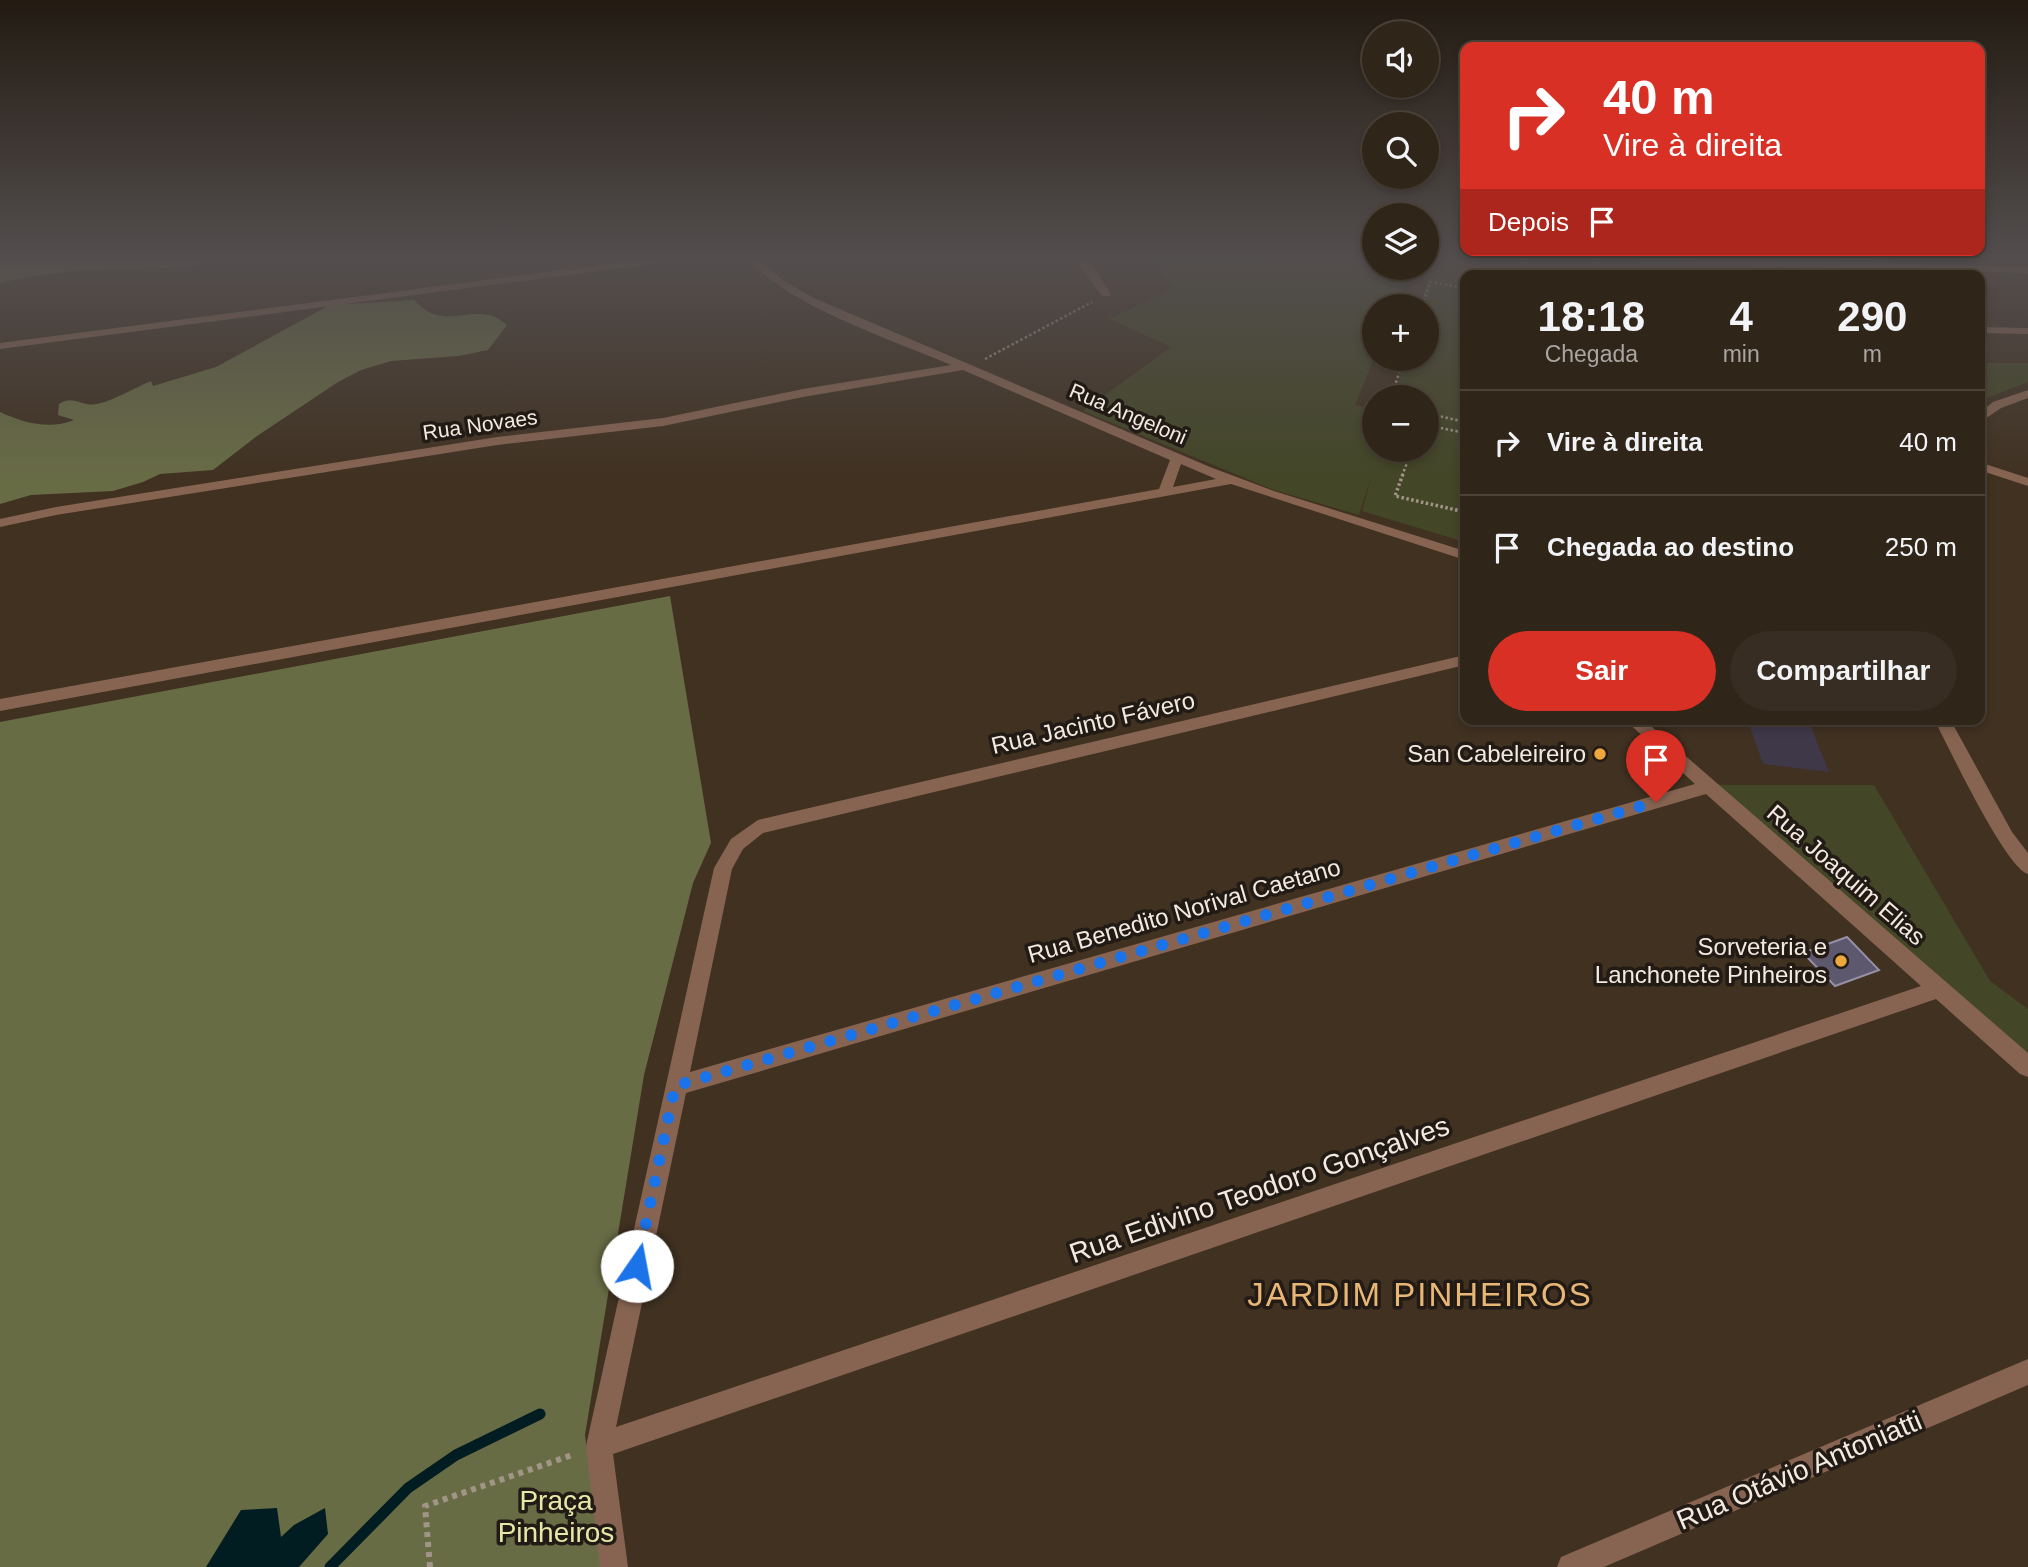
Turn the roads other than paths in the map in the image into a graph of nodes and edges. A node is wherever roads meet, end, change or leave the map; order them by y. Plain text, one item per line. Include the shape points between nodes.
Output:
1 (105, 332) edge
2 (886, 332) edge
3 (0, 346) edge
4 (967, 367) junction
5 (2028, 394) edge
6 (1985, 414) edge
7 (1177, 457) junction
8 (1985, 468) edge
9 (1232, 480) junction
10 (2028, 482) edge
11 (1165, 491) junction
12 (0, 523) edge
13 (1441, 548) junction
14 (1460, 554) edge
15 (1460, 565) edge
16 (1460, 661) edge
17 (0, 705) edge
18 (1639, 725) edge
19 (1945, 725) edge
20 (1709, 787) junction
21 (2028, 867) edge
22 (1938, 989) junction
23 (2028, 1067) edge
24 (675, 1086) junction
25 (2028, 1372) edge
26 (599, 1446) junction
27 (614, 1567) edge
28 (1570, 1567) edge

1 - 3 street
2 - 4 street, Rua Angeloni
4 - 7 street, Rua Angeloni
4 - 12 street, Rua Novaes via 803,393 663,422 497,440
5 - 6 street
7 - 9 street, Rua Angeloni
7 - 11 street
8 - 10 street
9 - 11 street
9 - 13 street, Rua Angeloni
11 - 17 street
13 - 14 street, Rua Angeloni
13 - 15 street
16 - 24 street, Rua Jacinto Fávero via 758,828 737,844 723,869
18 - 20 street, Rua Joaquim Elias
19 - 21 street
20 - 22 street, Rua Joaquim Elias
20 - 24 street, Rua Benedito Norival Caetano
22 - 23 street, Rua Joaquim Elias
22 - 26 street, Rua Edivino Teodoro Gonçalves
24 - 26 street
25 - 28 street, Rua Otávio Antoniatti
26 - 27 street

